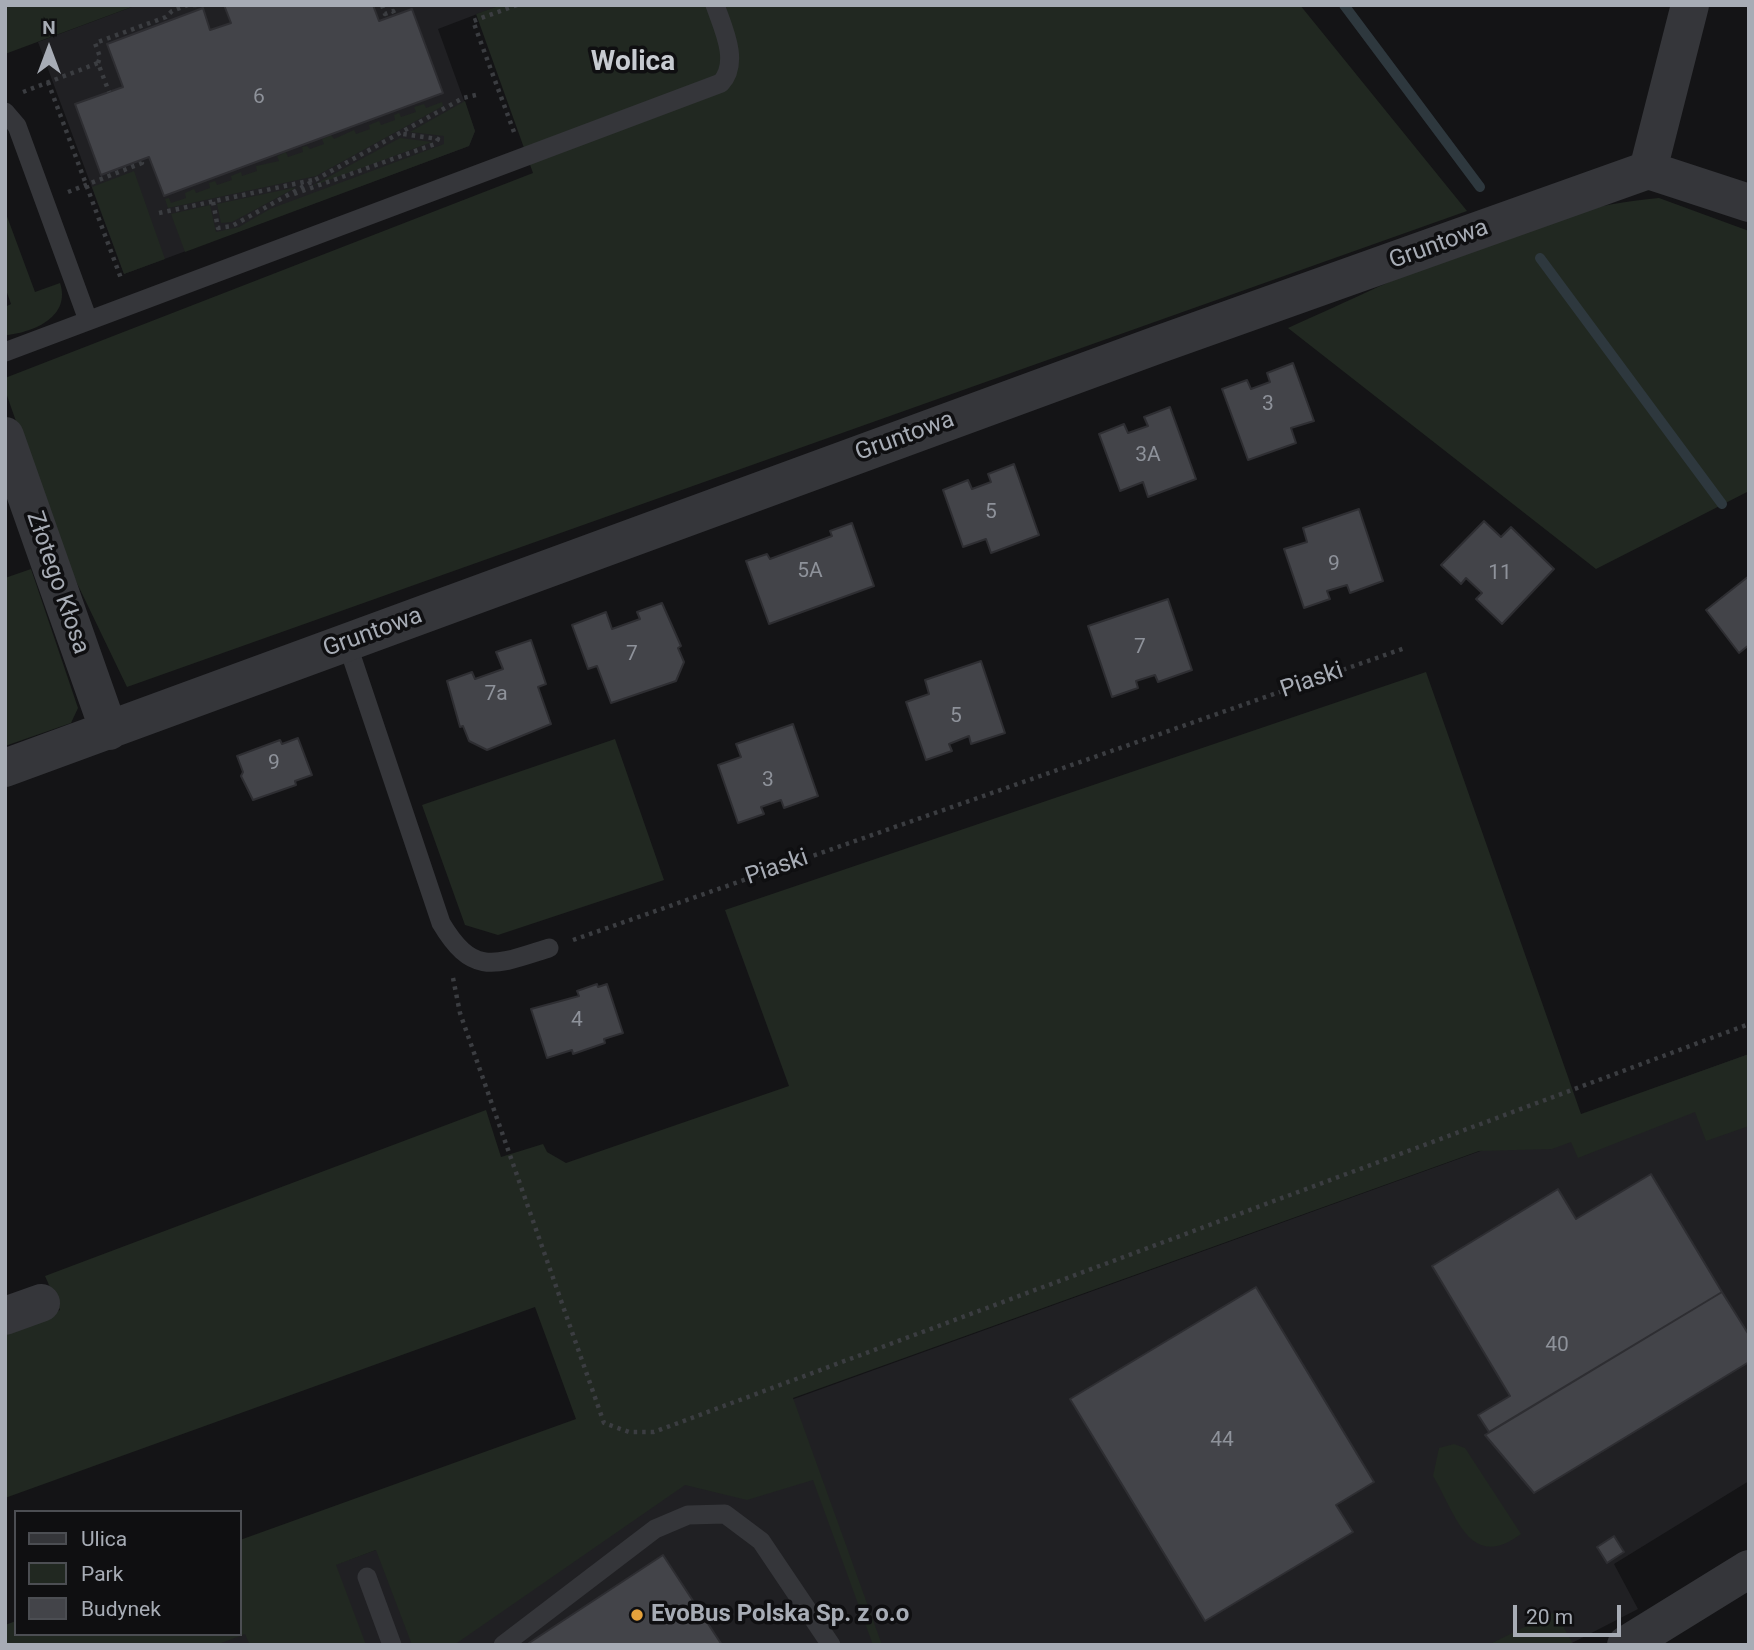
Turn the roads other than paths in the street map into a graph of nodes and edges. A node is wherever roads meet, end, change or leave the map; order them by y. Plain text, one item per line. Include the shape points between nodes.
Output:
1 (715, 5) edge
2 (1690, 5) edge
3 (5, 112) edge
4 (1648, 170) junction
5 (1749, 203) edge
6 (88, 320) junction
7 (5, 352) edge
8 (5, 436) edge
9 (347, 643) junction
10 (109, 731) junction
11 (5, 768) edge
12 (549, 948) road end
13 (41, 1303) dead end
14 (5, 1316) edge
15 (1749, 1569) edge
16 (367, 1577) dead end
17 (392, 1645) edge
18 (503, 1645) edge
19 (831, 1645) edge
20 (1626, 1645) edge

1 - 6 lane via 729,53 729,67 721,83
2 - 4 street
3 - 6 lane via 17,126
4 - 5 street
4 - 9 street, Gruntowa
6 - 7 lane
8 - 10 street, Złotego Kłosa
9 - 10 street, Gruntowa
9 - 12 lane via 441,923 455,947 473,960 489,962
10 - 11 street, Gruntowa
13 - 14 street
15 - 20 street
16 - 17 lane
18 - 19 lane via 655,1529 688,1515 725,1514 761,1541

